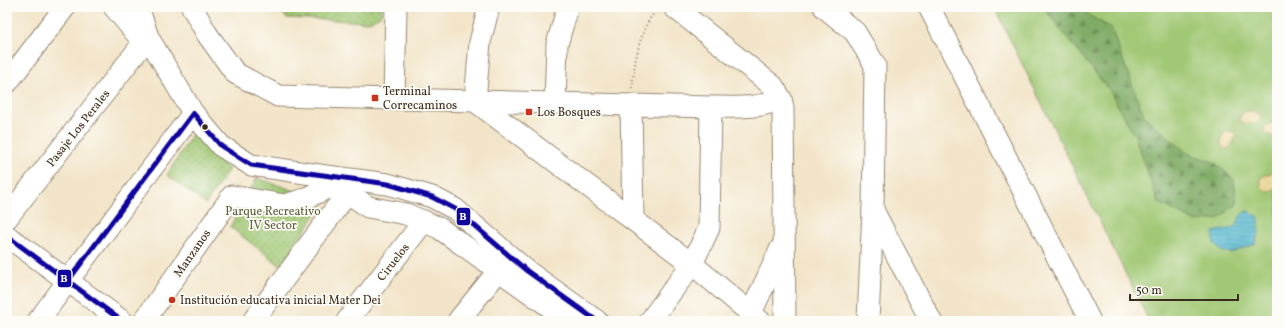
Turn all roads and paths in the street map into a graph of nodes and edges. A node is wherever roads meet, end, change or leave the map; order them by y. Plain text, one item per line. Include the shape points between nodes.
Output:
1 (65, 7) edge
2 (114, 7) edge
3 (138, 7) edge
4 (192, 7) edge
5 (396, 7) edge
6 (489, 7) edge
7 (568, 7) edge
8 (660, 7) edge
9 (674, 7) edge
10 (824, 7) edge
11 (929, 7) edge
12 (146, 40) junction
13 (7, 83) edge
14 (394, 99) junction
15 (781, 99) junction
16 (475, 101) junction
17 (555, 103) junction
18 (631, 105) junction
19 (711, 107) junction
20 (193, 113) junction
21 (336, 184) junction
22 (873, 209) junction
23 (7, 218) edge
24 (633, 220) junction
25 (424, 222) junction
26 (7, 236) edge
27 (784, 242) junction
28 (692, 264) junction
29 (499, 270) junction
30 (68, 281) junction
31 (756, 317) edge
32 (564, 319) edge
33 (38, 321) edge
34 (122, 321) edge
35 (144, 321) edge
36 (253, 321) edge
37 (348, 321) edge
38 (458, 321) edge
39 (597, 321) edge
40 (650, 321) edge
41 (785, 321) edge
42 (868, 321) edge
43 (931, 321) edge
44 (1090, 321) edge

1 - 13 street
2 - 12 street
3 - 12 street
4 - 14 street via 207,34 235,73 278,96
5 - 14 street
6 - 16 street via 480,42
7 - 17 street via 557,44
8 - 18 path via 652,13 634,63
9 - 15 street via 773,86
10 - 22 street via 855,32 875,65
11 - 44 street
12 - 20 street
12 - 23 street, Pasaje Los Perales
14 - 16 street
15 - 19 street via 754,107
15 - 27 street
16 - 17 street
16 - 24 street
17 - 18 street
18 - 19 street
18 - 24 street
19 - 28 street via 709,228
20 - 21 street via 220,146 251,165
20 - 30 street
21 - 25 street via 368,207 406,214
21 - 35 street, Manzanos via 302,200 284,205 232,196
21 - 36 street
21 - 39 street via 388,184 432,197 455,209 527,271
22 - 42 street
22 - 43 street
24 - 28 street
25 - 29 street via 439,228
25 - 37 street, Ciruelos
26 - 30 street
27 - 31 street
27 - 41 street
28 - 31 street
28 - 40 street
29 - 32 street
29 - 38 street
30 - 33 street
30 - 34 street

